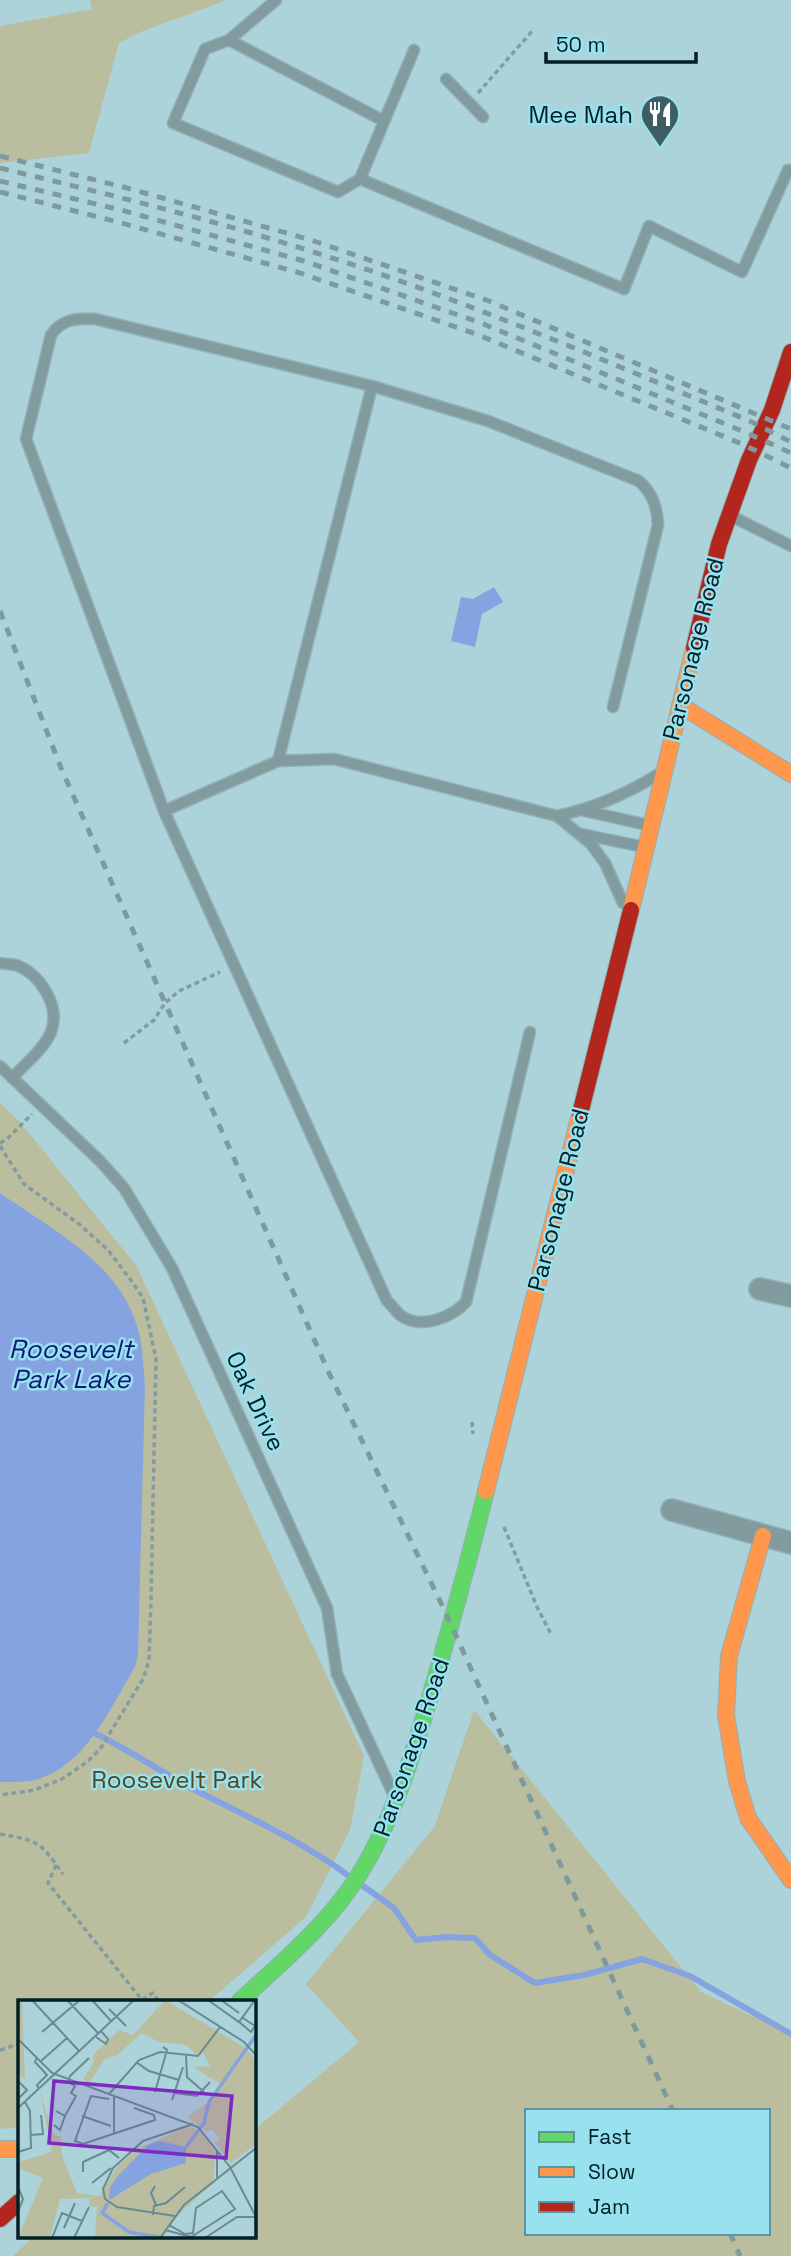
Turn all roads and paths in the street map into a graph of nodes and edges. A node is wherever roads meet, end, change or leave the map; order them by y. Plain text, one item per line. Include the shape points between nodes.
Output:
1 (276, 0) edge
2 (534, 29) dead end
3 (229, 40) junction
4 (414, 50) dead end
5 (446, 79) dead end
6 (469, 103) junction
7 (483, 117) dead end
8 (384, 121) junction
9 (791, 171) edge
10 (360, 179) junction
11 (791, 352) edge
12 (372, 386) junction
13 (728, 515) junction
14 (791, 547) edge
15 (680, 705) junction
16 (613, 707) dead end
17 (278, 761) junction
18 (664, 771) junction
19 (791, 774) edge
20 (164, 810) junction
21 (582, 811) junction
22 (557, 816) junction
23 (651, 825) junction
24 (578, 834) junction
25 (646, 848) junction
26 (629, 918) junction
27 (0, 963) edge
28 (234, 965) junction
29 (530, 1032) dead end
30 (124, 1042) dead end
31 (0, 1066) edge
32 (12, 1077) junction
33 (41, 1105) junction
34 (0, 1144) edge
35 (760, 1289) dead end
36 (791, 1296) edge
37 (672, 1510) dead end
38 (500, 1516) dead end
39 (762, 1536) junction
40 (791, 1543) edge
41 (551, 1634) dead end
42 (0, 1795) edge
43 (396, 1800) junction
44 (0, 1834) edge
45 (56, 1865) junction
46 (63, 1874) dead end
47 (791, 1880) edge
48 (142, 2000) edge
49 (142, 2000) edge
50 (158, 2000) edge
51 (241, 2000) edge
52 (18, 2044) edge
53 (0, 2050) edge
54 (18, 2148) edge
55 (0, 2149) edge
56 (18, 2203) edge
57 (0, 2219) edge

1 - 3 lane
2 - 6 path
3 - 8 lane
3 - 10 lane via 205,49 173,123 338,192
4 - 8 lane
5 - 6 lane
6 - 7 lane
8 - 10 lane
9 - 10 lane via 742,272 649,226 624,289
11 - 13 street, Parsonage Road
12 - 16 lane via 488,421 639,481 648,489 657,511 656,539
12 - 17 lane
12 - 20 lane via 95,319 68,321 51,335 26,439
13 - 14 lane
13 - 15 street, Parsonage Road
15 - 18 street, Parsonage Road
15 - 19 street
17 - 20 lane
17 - 22 lane via 334,759
18 - 21 lane via 628,793
18 - 23 street, Parsonage Road
20 - 28 lane
21 - 22 lane
21 - 23 lane
22 - 24 lane
23 - 25 street, Parsonage Road
24 - 25 lane
24 - 26 lane via 605,863
25 - 26 street, Parsonage Road
26 - 43 street, Parsonage Road via 452,1625
27 - 32 lane via 30,973 50,998 53,1014 51,1031
28 - 29 lane via 387,1301 403,1317 420,1321 457,1311 466,1302
28 - 30 path via 179,991 154,1020
31 - 32 lane, Oak Drive
32 - 33 lane, Oak Drive
33 - 34 path
33 - 43 lane, Oak Drive via 124,1188 172,1268 327,1608 337,1674
34 - 42 path via 24,1184 108,1250 143,1298 156,1359 149,1661 143,1679 100,1749 87,1762 35,1790
35 - 36 street
37 - 39 street
38 - 41 path
39 - 40 street
39 - 47 street via 729,1656 726,1715 748,1818
43 - 51 street, Parsonage Road via 362,1871 327,1919
44 - 45 path via 39,1843
45 - 46 path
45 - 48 path via 48,1883
49 - 50 path via 153,1993
52 - 53 path
54 - 55 street
56 - 57 street

